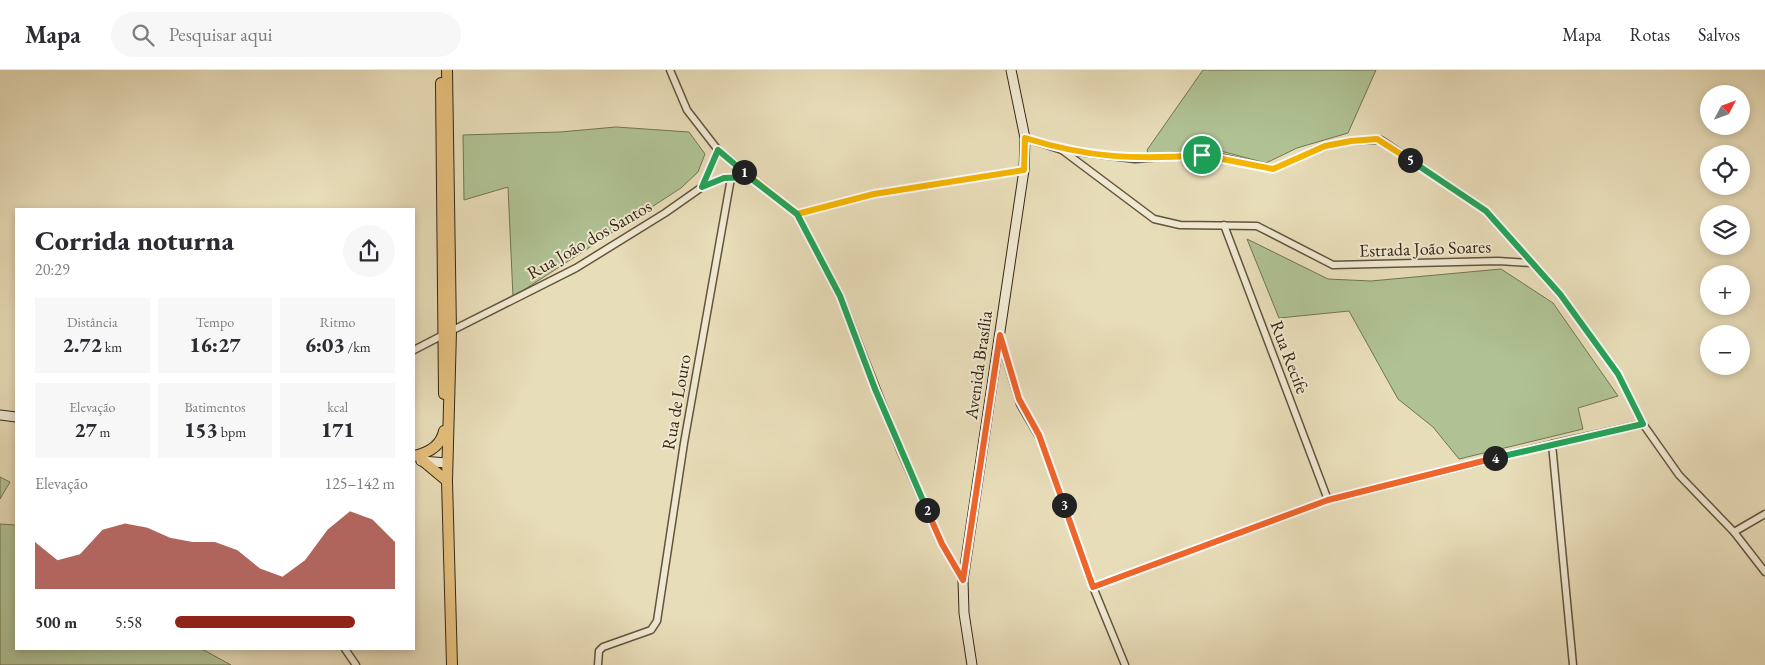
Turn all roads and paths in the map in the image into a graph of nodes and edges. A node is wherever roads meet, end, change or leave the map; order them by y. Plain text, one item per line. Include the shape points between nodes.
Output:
1 (441, 70) edge
2 (448, 70) edge
3 (670, 70) edge
4 (1011, 70) edge
5 (1025, 138) junction
6 (718, 150) junction
7 (1062, 150) junction
8 (1024, 170) junction
9 (749, 177) junction
10 (731, 178) junction
11 (702, 187) junction
12 (797, 214) junction
13 (1224, 225) junction
14 (1531, 262) junction
15 (447, 333) junction
16 (1000, 335) junction
17 (415, 349) edge
18 (0, 415) edge
19 (15, 417) edge
20 (1643, 424) junction
21 (444, 431) junction
22 (1552, 444) junction
23 (447, 449) junction
24 (417, 459) edge
25 (447, 463) junction
26 (447, 481) junction
27 (1328, 500) junction
28 (1765, 514) edge
29 (1734, 532) junction
30 (1765, 572) edge
31 (963, 580) junction
32 (1093, 587) junction
33 (346, 650) edge
34 (356, 665) edge
35 (452, 665) edge
36 (598, 665) edge
37 (972, 665) edge
38 (1125, 665) edge
39 (1573, 665) edge

1 - 15 main road
2 - 15 main road
3 - 6 street via 687,110
4 - 5 main road, Avenida Brasília
5 - 7 street, Estrada João Soares
5 - 8 main road, Avenida Brasília
6 - 9 street
6 - 11 street
7 - 13 street, Estrada João Soares via 1154,219 1180,225
7 - 14 street via 1135,159 1206,154 1273,169 1314,149 1351,141 1381,140 1490,214
8 - 12 street via 874,194
8 - 16 main road, Avenida Brasília
9 - 10 street, Rua João dos Santos
9 - 12 street
10 - 11 street, Rua João dos Santos
10 - 36 street, Rua de Louro via 684,442 657,622 651,630 603,647
11 - 15 street, Rua João dos Santos via 576,268
12 - 31 street via 840,296 900,452 942,544
13 - 14 street, Estrada João Soares via 1257,226 1338,266
13 - 27 street, Rua Recife
14 - 20 street via 1590,334 1623,382
15 - 17 street, Rua João dos Santos
15 - 21 main road
15 - 23 main road
16 - 31 main road, Avenida Brasília
16 - 32 street via 1019,399 1041,440
18 - 19 main road
20 - 22 street
20 - 29 street via 1679,475
21 - 23 main road
21 - 24 main road via 435,447
22 - 27 street
22 - 39 street
23 - 25 main road
24 - 25 main road
24 - 26 main road
25 - 26 main road
26 - 35 main road
27 - 32 street
28 - 29 street
29 - 30 street
31 - 37 main road, Avenida Brasília
32 - 38 street
33 - 34 street

